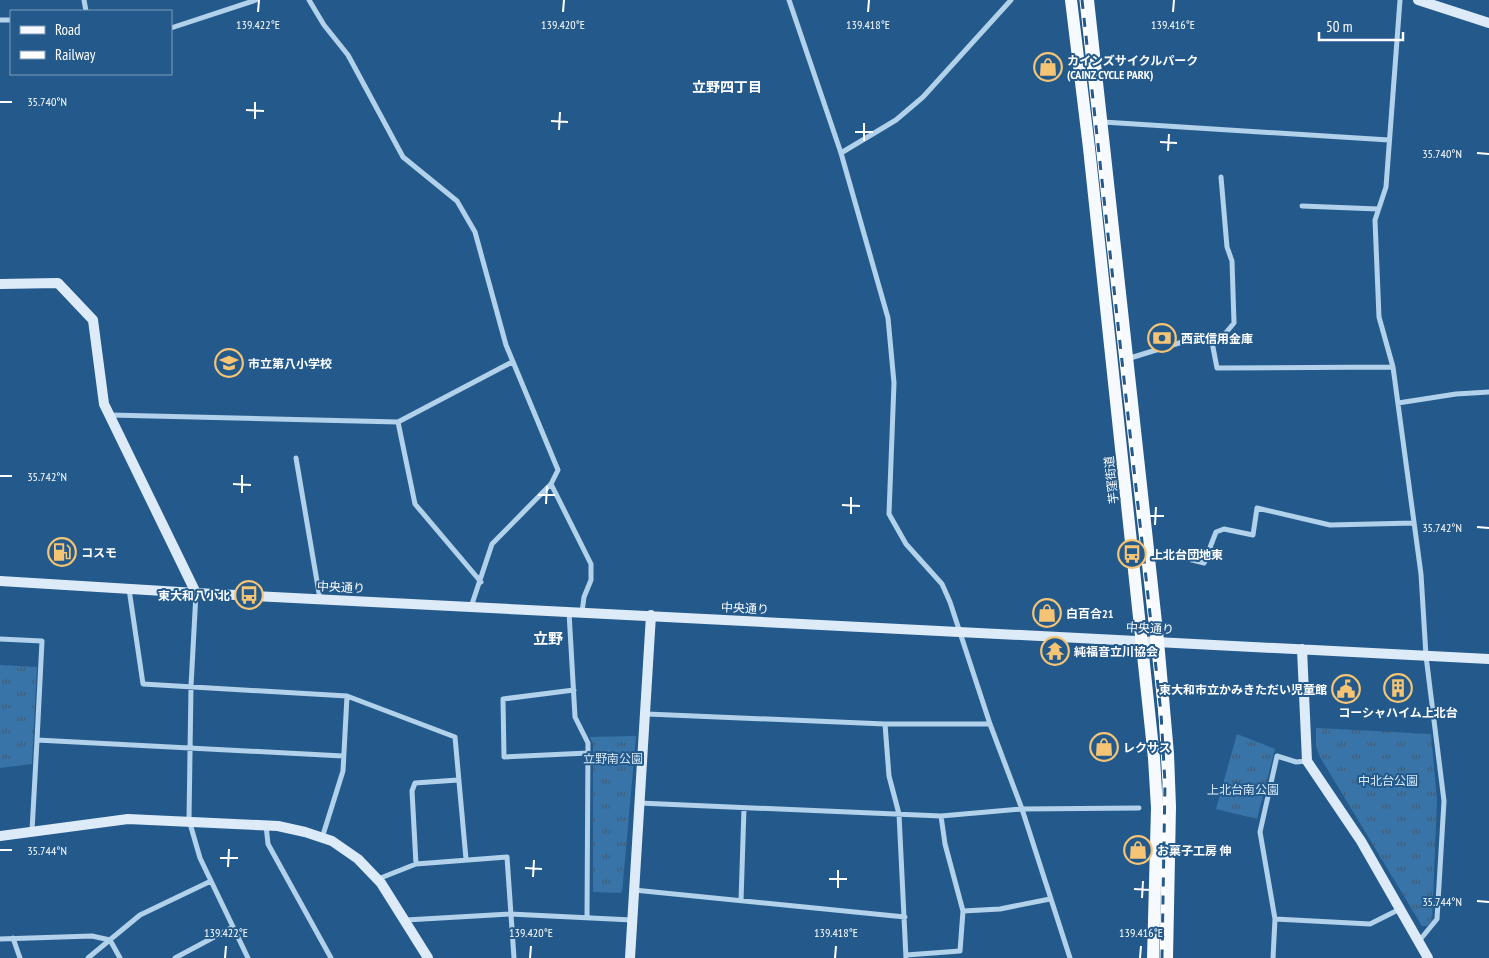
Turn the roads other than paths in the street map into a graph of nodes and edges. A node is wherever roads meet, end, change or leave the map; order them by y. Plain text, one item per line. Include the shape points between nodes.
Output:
1 (256, 0) edge
2 (309, 0) edge
3 (789, 0) edge
4 (1011, 0) edge
5 (1071, 0) edge
6 (1088, 0) edge
7 (1400, 0) edge
8 (1418, 0) edge
9 (1489, 23) edge
10 (172, 28) edge
11 (1101, 122) junction
12 (1389, 140) junction
13 (841, 153) junction
14 (1221, 177) dead end
15 (1302, 206) dead end
16 (1378, 209) junction
17 (0, 284) edge
18 (1211, 337) junction
19 (1126, 359) junction
20 (512, 362) junction
21 (1393, 367) junction
22 (1489, 392) edge
23 (1398, 403) junction
24 (110, 415) junction
25 (398, 422) junction
26 (296, 458) dead end
27 (550, 484) junction
28 (1414, 523) junction
29 (1149, 558) junction
30 (0, 581) edge
31 (481, 582) junction
32 (129, 589) junction
33 (196, 593) junction
34 (320, 599) junction
35 (471, 607) junction
36 (569, 612) junction
37 (582, 612) junction
38 (651, 615) junction
39 (959, 632) junction
40 (0, 639) edge
41 (1142, 640) junction
42 (1158, 641) junction
43 (1302, 649) junction
44 (1426, 656) junction
45 (1489, 659) edge
46 (191, 686) junction
47 (574, 690) junction
48 (346, 696) junction
49 (647, 714) junction
50 (885, 724) junction
51 (990, 724) junction
52 (37, 740) junction
53 (190, 748) junction
54 (588, 753) junction
55 (343, 756) junction
56 (1307, 761) junction
57 (458, 780) junction
58 (639, 803) junction
59 (744, 808) junction
60 (1139, 808) dead end
61 (1022, 809) junction
62 (899, 814) junction
63 (941, 816) junction
64 (189, 820) junction
65 (266, 825) junction
66 (32, 832) junction
67 (0, 836) edge
68 (322, 838) junction
69 (466, 859) junction
70 (416, 864) junction
71 (378, 880) junction
72 (211, 881) junction
73 (633, 890) junction
74 (1050, 899) junction
75 (741, 901) junction
76 (1400, 909) junction
77 (962, 911) junction
78 (510, 914) junction
79 (906, 917) junction
80 (587, 918) junction
81 (1275, 919) junction
82 (405, 920) junction
83 (632, 920) junction
84 (233, 927) junction
85 (14, 938) junction
86 (0, 939) edge
87 (110, 940) junction
88 (1419, 941) junction
89 (960, 952) junction
90 (906, 956) edge
91 (20, 958) edge
92 (88, 958) edge
93 (120, 958) edge
94 (176, 958) edge
95 (248, 958) edge
96 (331, 958) edge
97 (428, 958) edge
98 (514, 958) edge
99 (630, 958) edge
100 (960, 958) edge
101 (1070, 958) edge
102 (1154, 958) edge
103 (1167, 958) edge
104 (1273, 958) edge
105 (1428, 958) edge

1 - 10 street
2 - 20 street via 348,55 403,157 457,201 474,232
3 - 13 street
4 - 13 street via 922,97 896,120
5 - 41 main road, 芋窪街道
6 - 11 main road
7 - 12 street
8 - 9 street
11 - 12 street
11 - 19 main road
12 - 16 street via 1386,187
13 - 39 street via 888,318 893,350 889,514 906,544 942,584
14 - 18 street via 1227,247 1232,261 1234,323 1224,335
15 - 16 street
16 - 21 street via 1375,220 1380,318
17 - 24 street via 58,283 92,320 104,404
18 - 19 street via 1192,339
18 - 21 street via 1217,368
19 - 29 main road
20 - 25 street
20 - 27 street via 558,470
21 - 23 street
22 - 23 street
23 - 28 street
24 - 25 street
24 - 33 street
25 - 31 street via 416,504
26 - 34 street
27 - 31 street via 492,544
27 - 37 street via 591,564 591,580
28 - 29 street via 1330,525 1257,508 1253,535 1224,529 1216,532 1204,563 1169,554
28 - 44 street
29 - 42 main road
30 - 32 street, 中央通り
31 - 35 street
32 - 33 street, 中央通り
32 - 46 street via 143,684
33 - 34 street, 中央通り
33 - 46 street
34 - 35 street, 中央通り
35 - 36 street, 中央通り
36 - 37 street, 中央通り
36 - 47 street
37 - 38 street, 中央通り
38 - 39 street, 中央通り
38 - 49 street
39 - 41 street, 中央通り
39 - 51 street
40 - 52 street via 42,641
41 - 42 street, 中央通り
41 - 102 main road, 芋窪街道 via 1157,808
42 - 43 street, 中央通り
42 - 103 main road via 1170,806
43 - 44 street, 中央通り
43 - 56 street
44 - 45 street, 中央通り
44 - 88 street via 1444,801 1437,920
46 - 48 street
46 - 53 street
47 - 54 street via 575,717 588,743
47 - 54 street via 503,699 504,757
48 - 55 street
48 - 57 street via 455,737
49 - 50 street
49 - 58 street
50 - 51 street
50 - 62 street via 889,776
51 - 61 street
52 - 53 street
52 - 66 street
53 - 55 street
53 - 64 street
54 - 80 street
55 - 68 street via 343,772
56 - 76 street via 1361,841
56 - 81 street via 1296,762 1277,756 1260,832
57 - 69 street
57 - 70 street via 414,783
58 - 59 street
58 - 73 street
59 - 62 street
59 - 75 street
60 - 61 street
61 - 63 street
61 - 74 street
62 - 63 street
62 - 79 street
63 - 77 street
64 - 65 street
64 - 66 street via 128,819
64 - 72 street via 200,858
65 - 68 street
65 - 96 street via 268,844
66 - 67 street
68 - 71 street via 358,859
69 - 70 street
69 - 78 street via 507,857
70 - 71 street
71 - 82 street
72 - 84 street
72 - 87 street via 140,915
73 - 75 street
73 - 83 street
74 - 77 street via 1000,910
74 - 101 street
75 - 79 street
76 - 81 street via 1370,924
76 - 88 street
77 - 89 street
78 - 80 street
78 - 82 street
78 - 98 street
79 - 90 street
80 - 83 street
81 - 104 street
82 - 97 street
83 - 99 street
84 - 94 street
84 - 95 street
85 - 86 street
85 - 87 street via 92,936
85 - 91 street
87 - 92 street
87 - 93 street
88 - 105 street
89 - 90 street
89 - 100 street

